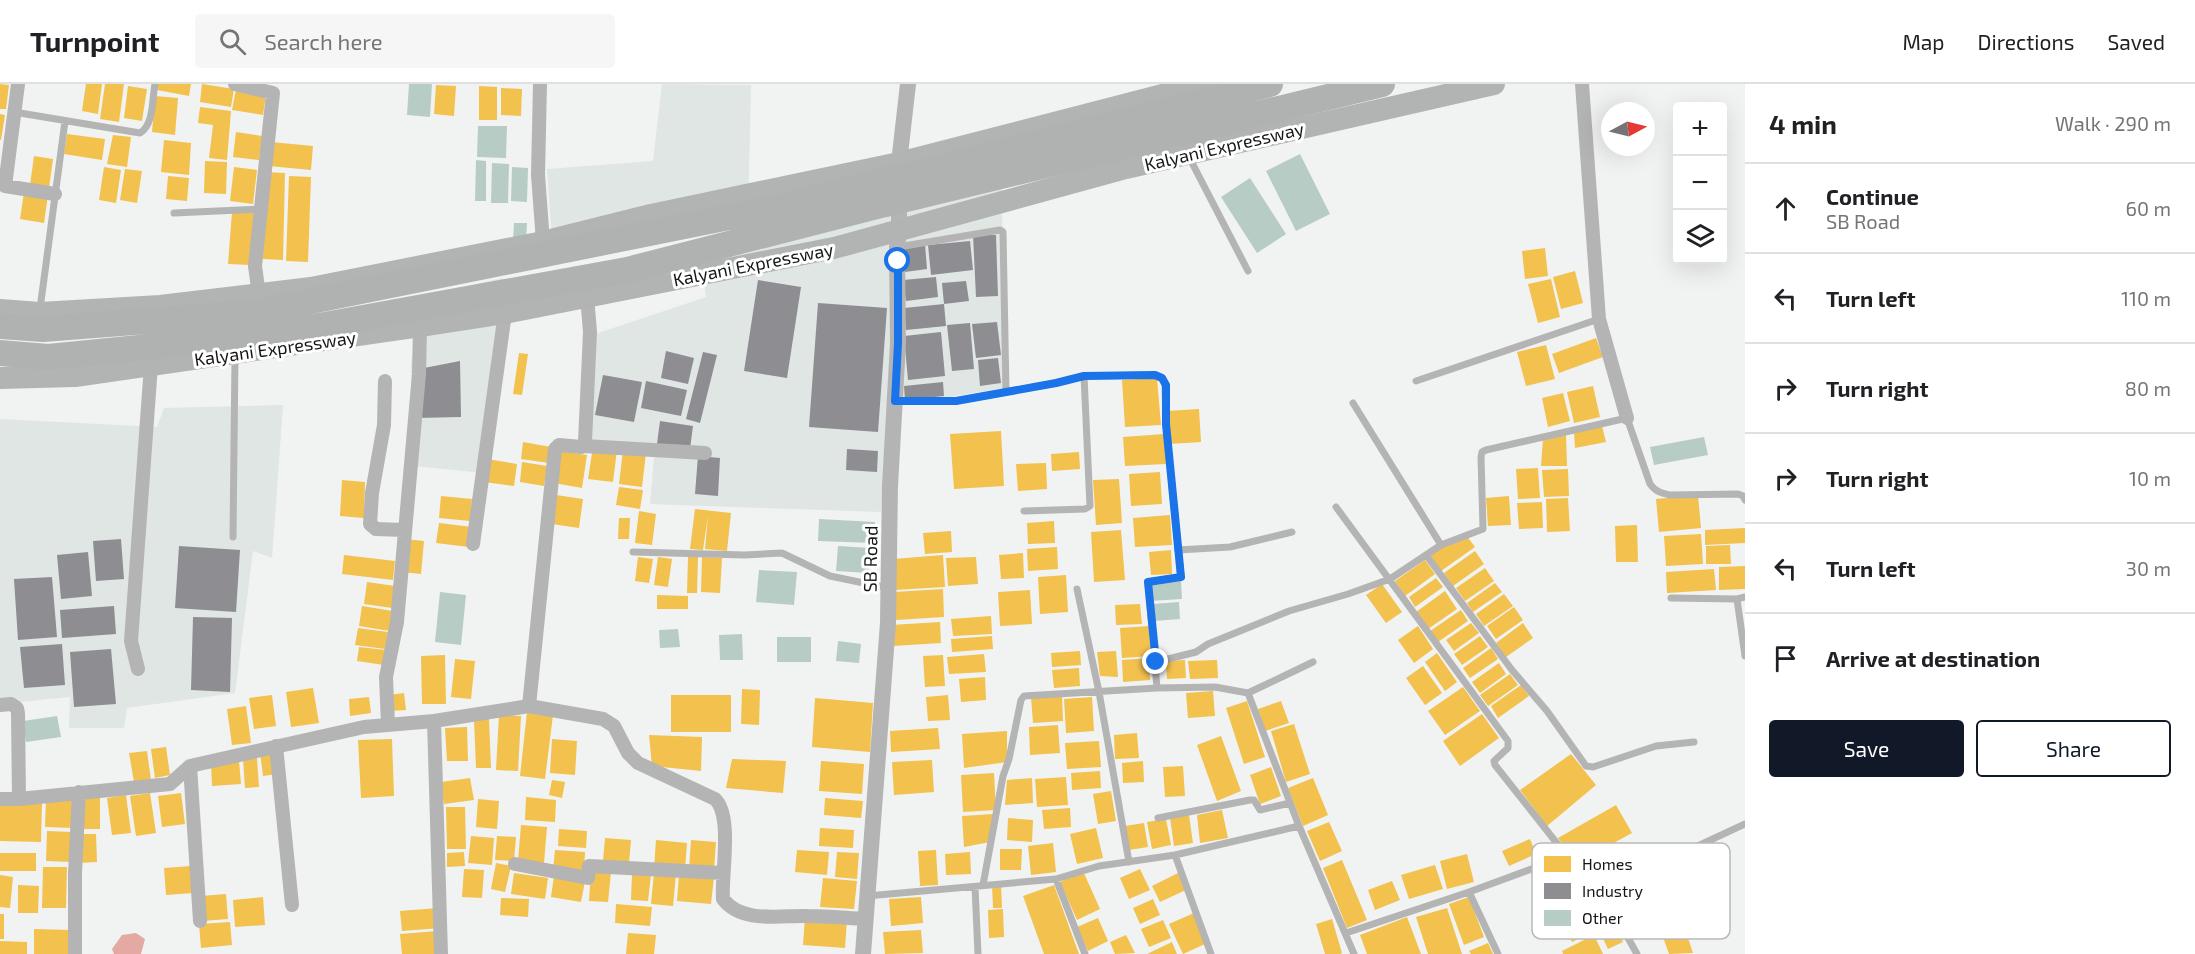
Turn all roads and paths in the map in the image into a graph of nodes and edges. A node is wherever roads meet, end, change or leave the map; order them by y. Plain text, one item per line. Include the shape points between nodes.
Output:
1 (18, 84) edge
2 (155, 84) edge
3 (236, 84) edge
4 (540, 84) edge
5 (908, 84) edge
6 (1205, 84) edge
7 (1270, 84) edge
8 (1382, 84) edge
9 (1494, 84) edge
10 (1582, 84) edge
11 (274, 88) edge
12 (14, 112) junction
13 (65, 121) junction
14 (1188, 155) junction
15 (901, 183) junction
16 (55, 194) junction
17 (260, 208) junction
18 (174, 213) dead end
19 (898, 239) junction
20 (543, 242) junction
21 (1248, 271) dead end
22 (259, 295) junction
23 (587, 296) junction
24 (0, 309) edge
25 (40, 313) junction
26 (505, 313) junction
27 (1599, 319) junction
28 (0, 326) edge
29 (420, 326) junction
30 (0, 353) edge
31 (235, 355) junction
32 (151, 366) junction
33 (1084, 376) junction
34 (0, 378) edge
35 (385, 381) dead end
36 (1416, 381) dead end
37 (1006, 392) junction
38 (895, 401) junction
39 (1353, 403) dead end
40 (1627, 418) junction
41 (584, 446) junction
42 (705, 453) dead end
43 (1745, 500) edge
44 (1336, 507) dead end
45 (1024, 511) dead end
46 (404, 530) junction
47 (1292, 532) dead end
48 (233, 537) dead end
49 (473, 544) dead end
50 (1441, 545) junction
51 (1178, 550) junction
52 (633, 552) dead end
53 (1426, 555) junction
54 (1390, 579) junction
55 (889, 589) junction
56 (1077, 589) dead end
57 (1671, 598) dead end
58 (1741, 598) edge
59 (1745, 656) edge
60 (1156, 662) junction
61 (1313, 662) dead end
62 (138, 669) dead end
63 (1157, 688) junction
64 (1099, 692) junction
65 (1248, 693) junction
66 (0, 705) edge
67 (530, 706) junction
68 (434, 721) junction
69 (388, 724) junction
70 (1694, 742) dead end
71 (276, 746) junction
72 (190, 766) junction
73 (80, 792) junction
74 (0, 799) edge
75 (19, 799) junction
76 (1290, 802) junction
77 (1158, 818) dead end
78 (1745, 824) edge
79 (1299, 826) junction
80 (1557, 843) edge
81 (1704, 843) edge
82 (1175, 855) junction
83 (1129, 862) junction
84 (515, 864) dead end
85 (1532, 869) edge
86 (723, 873) junction
87 (1056, 879) junction
88 (983, 885) junction
89 (975, 887) junction
90 (1469, 892) junction
91 (867, 896) junction
92 (292, 905) dead end
93 (866, 920) junction
94 (200, 921) dead end
95 (1346, 933) junction
96 (1629, 939) edge
97 (75, 954) edge
98 (441, 954) edge
99 (863, 954) edge
100 (978, 954) edge
101 (1085, 954) edge
102 (1211, 954) edge
103 (1354, 954) edge
104 (1498, 954) edge
105 (1637, 954) edge

1 - 12 street
2 - 13 lane via 149,123 140,133
3 - 11 street
4 - 20 street via 538,175
5 - 15 street, SB Road
6 - 15 highway
7 - 15 highway
8 - 15 highway
9 - 14 highway, Kalyani Expressway
10 - 27 street
11 - 17 street
12 - 13 lane
12 - 16 street via 5,186
13 - 16 lane
14 - 19 highway, Kalyani Expressway via 1126,168
14 - 21 lane
15 - 19 street, SB Road
15 - 20 highway via 651,215
15 - 28 highway via 252,313 44,329
15 - 30 highway via 627,270 270,335 48,357
16 - 25 lane
17 - 18 lane
17 - 22 street via 255,266
19 - 23 highway, Kalyani Expressway
19 - 37 lane via 1003,232
19 - 38 street, SB Road
20 - 22 highway
22 - 25 highway
23 - 26 highway, Kalyani Expressway
23 - 41 street via 590,332
24 - 25 highway
26 - 29 highway, Kalyani Expressway
26 - 49 street
27 - 36 lane
27 - 40 street
29 - 31 highway, Kalyani Expressway
29 - 46 street
31 - 32 highway, Kalyani Expressway
31 - 48 lane
32 - 34 highway, Kalyani Expressway via 75,376
32 - 62 street via 131,641
33 - 37 lane
33 - 45 lane via 1089,506
33 - 51 lane via 1155,375 1166,385
35 - 46 street via 384,426 370,524 376,530
37 - 38 lane via 956,401
38 - 55 street, SB Road
39 - 50 lane
40 - 43 lane via 1654,489 1670,495 1738,494
40 - 50 lane via 1482,452 1484,526
41 - 42 street
41 - 67 street via 559,445 555,449
44 - 54 lane
46 - 69 street via 397,622 386,676
47 - 51 lane via 1230,547
50 - 53 lane
51 - 60 lane via 1180,579 1148,582
52 - 55 lane via 782,553 830,576
53 - 54 lane
53 - 70 lane via 1586,766 1656,746
54 - 60 lane via 1289,610 1196,652
54 - 80 lane via 1508,741 1508,748 1493,763
55 - 91 street, SB Road
56 - 64 lane
57 - 58 lane
58 - 59 lane
60 - 63 lane
61 - 65 lane
63 - 64 lane
63 - 65 lane via 1215,687
64 - 83 lane
64 - 88 lane via 1029,695 1021,700
65 - 76 lane
66 - 75 street via 11,704 18,713
67 - 68 street
67 - 86 street via 603,720 614,726 638,763 715,799 723,814
68 - 69 street
68 - 98 street
69 - 71 street
71 - 72 street
71 - 92 street
72 - 73 street via 170,784
72 - 94 street
73 - 75 street
73 - 97 street
74 - 75 street
76 - 77 lane via 1262,810 1250,800
76 - 79 lane
78 - 81 lane
79 - 82 lane
79 - 95 lane
82 - 83 lane
82 - 102 lane
83 - 87 lane via 1092,867
84 - 86 street via 588,878 589,866
85 - 90 lane
86 - 93 street via 723,899 728,906 748,914
87 - 88 lane
87 - 101 lane
88 - 89 lane
89 - 91 lane
89 - 100 lane
90 - 95 lane
90 - 104 lane
91 - 93 street, SB Road
93 - 99 street, SB Road
95 - 103 lane
96 - 105 lane

